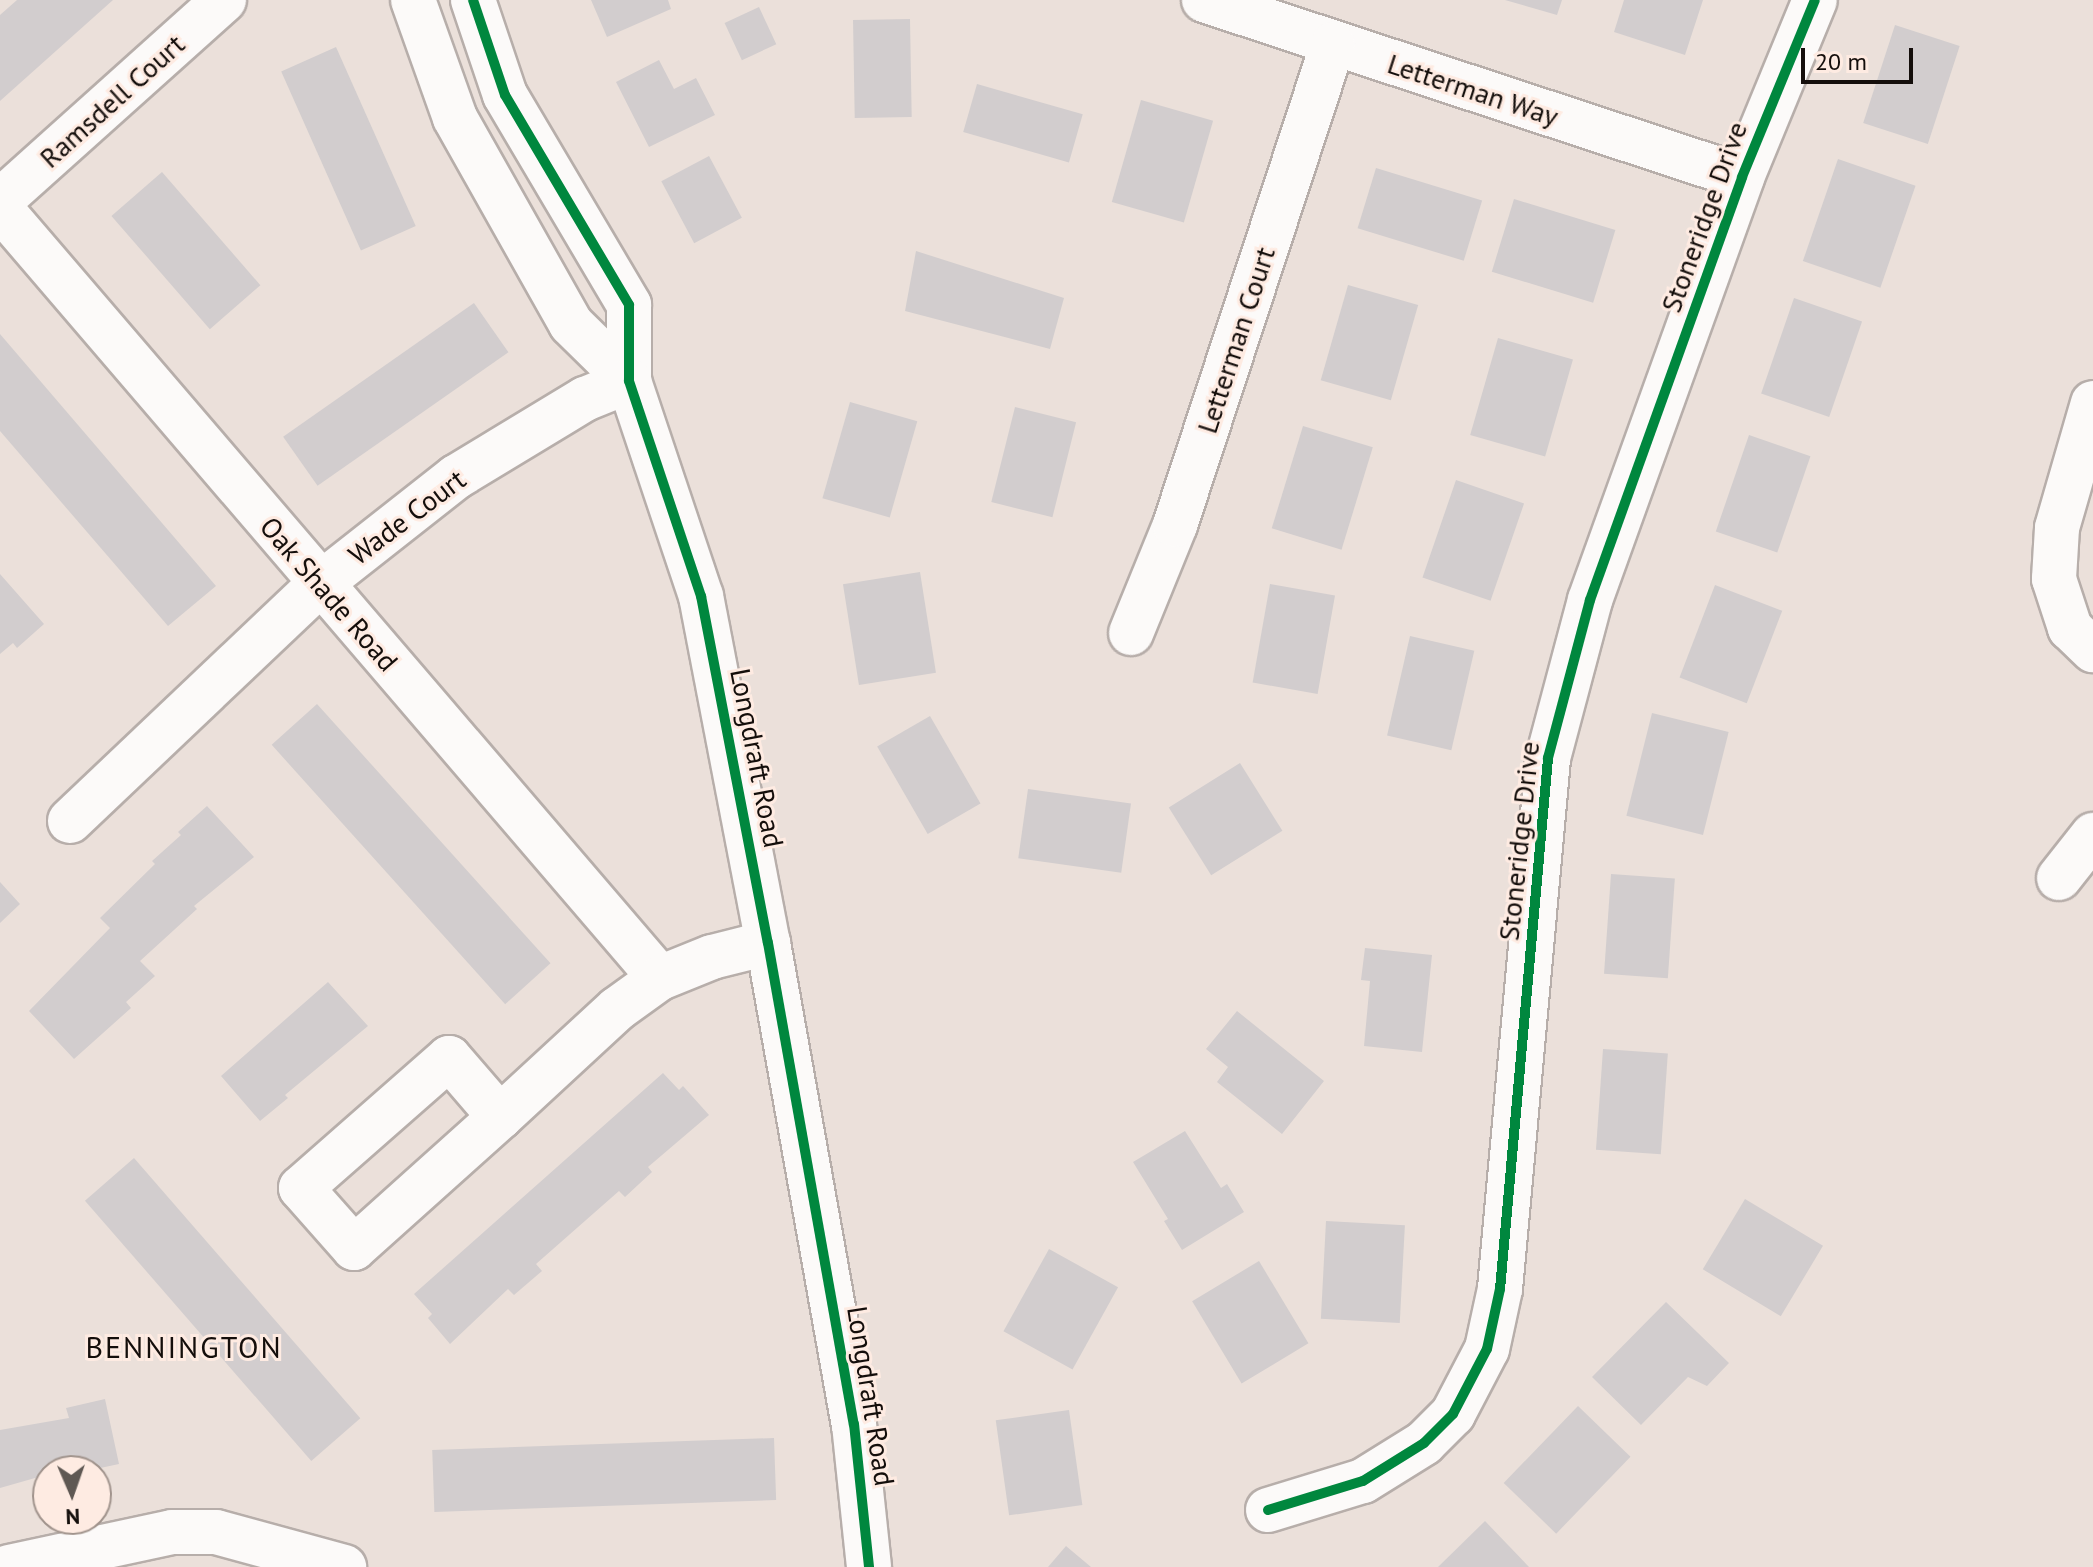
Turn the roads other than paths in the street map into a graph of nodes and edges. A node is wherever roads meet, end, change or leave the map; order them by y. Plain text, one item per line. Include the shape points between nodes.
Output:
1 (224, 0) edge
2 (413, 0) edge
3 (473, 0) edge
4 (1204, 0) edge
5 (1815, 0) edge
6 (1333, 44) junction
7 (1742, 177) junction
8 (0, 201) edge
9 (0, 208) edge
10 (629, 381) junction
11 (2093, 403) edge
12 (320, 584) junction
13 (1131, 633) dead end
14 (2093, 650) edge
15 (70, 821) dead end
16 (2093, 835) edge
17 (2059, 878) dead end
18 (768, 943) junction
19 (660, 978) junction
20 (500, 1117) dead end
21 (1268, 1510) dead end
22 (9, 1567) edge
23 (344, 1567) edge
24 (869, 1567) edge

1 - 8 street, Ramsdell Court
2 - 10 street, Longdraft Road via 455,118 571,324
3 - 10 street, Longdraft Road via 505,95 629,305
4 - 6 street, Letterman Way
5 - 7 street, Stoneridge Drive
6 - 7 street, Letterman Way
6 - 13 street, Letterman Court via 1175,525
7 - 21 street, Stoneridge Drive via 1590,600 1548,758 1500,1289 1487,1349 1453,1414 1424,1443 1363,1481
9 - 12 street, Oak Shade Road
10 - 12 street, Wade Court via 585,399 456,477
10 - 18 street, Longdraft Road via 701,596
11 - 14 street via 2057,528 2054,579 2070,628
12 - 15 street, Wade Court
12 - 19 street, Oak Shade Road
16 - 17 street
18 - 19 street
18 - 24 street, Longdraft Road via 854,1424
19 - 20 street via 617,1009
22 - 23 street via 172,1532 216,1532

